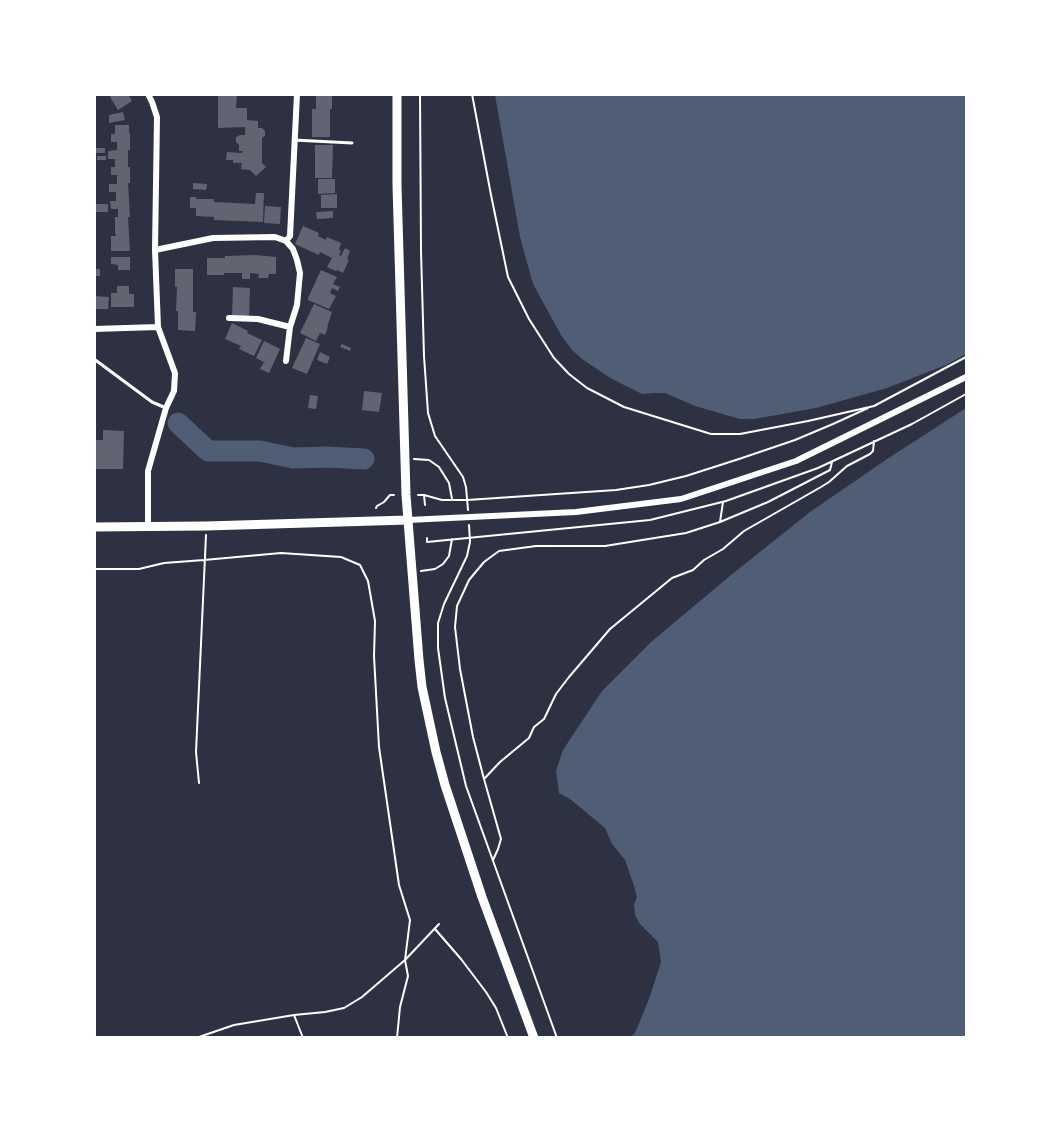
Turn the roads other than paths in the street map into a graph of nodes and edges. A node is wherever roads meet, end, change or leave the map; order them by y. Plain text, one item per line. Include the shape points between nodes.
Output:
1 (148, 94) edge
2 (297, 94) edge
3 (397, 94) edge
4 (294, 140) junction
5 (352, 142) dead end
6 (286, 242) junction
7 (155, 250) junction
8 (229, 318) dead end
9 (158, 327) junction
10 (290, 327) junction
11 (94, 329) edge
12 (94, 359) edge
13 (286, 361) dead end
14 (966, 377) edge
15 (166, 408) junction
16 (408, 520) junction
17 (94, 527) edge
18 (148, 527) junction
19 (534, 1038) edge

1 - 7 street via 157,117
2 - 4 street
3 - 16 main road
4 - 5 lane
4 - 6 street via 290,236
6 - 7 street via 275,237 213,238
6 - 10 street via 300,273
7 - 9 street
8 - 10 street via 258,319
9 - 11 street
9 - 15 street via 175,373 174,391
10 - 13 street
12 - 15 lane
14 - 16 street via 796,461 681,499 576,512
15 - 18 street via 148,471
16 - 18 main road
16 - 19 main road via 418,660 435,752 482,897
17 - 18 main road

